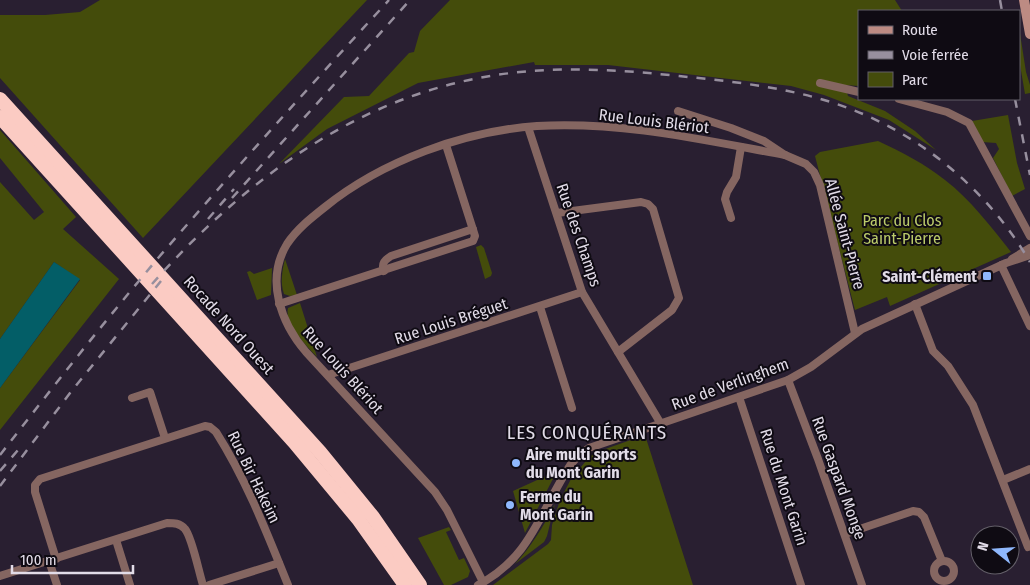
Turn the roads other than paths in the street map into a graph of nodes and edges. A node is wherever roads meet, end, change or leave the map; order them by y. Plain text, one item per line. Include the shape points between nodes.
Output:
1 (1024, 0) edge
2 (1030, 34) edge
3 (820, 83) dead end
4 (858, 92) edge
5 (0, 99) edge
6 (902, 100) edge
7 (678, 111) dead end
8 (0, 117) edge
9 (528, 127) junction
10 (446, 145) junction
11 (741, 147) junction
12 (785, 155) junction
13 (557, 212) junction
14 (731, 218) dead end
15 (473, 229) junction
16 (1030, 235) edge
17 (1029, 251) edge
18 (1003, 264) junction
19 (384, 271) junction
20 (582, 292) junction
21 (279, 304) junction
22 (915, 304) junction
23 (540, 307) junction
24 (1030, 326) edge
25 (855, 333) junction
26 (618, 352) junction
27 (328, 375) junction
28 (788, 380) junction
29 (739, 397) junction
30 (132, 398) dead end
31 (572, 408) dead end
32 (661, 424) junction
33 (165, 438) junction
34 (1030, 469) edge
35 (1003, 480) junction
36 (844, 534) junction
37 (116, 540) junction
38 (1028, 547) dead end
39 (52, 560) junction
40 (942, 561) dead end
41 (279, 563) junction
42 (0, 576) edge
43 (480, 584) edge
44 (57, 585) edge
45 (130, 585) edge
46 (203, 585) edge
47 (209, 585) edge
48 (288, 585) edge
49 (405, 585) edge
50 (420, 585) edge
51 (801, 585) edge
52 (862, 585) edge

1 - 2 street
3 - 4 street
5 - 50 highway, Rocade Nord Ouest via 320,452
6 - 16 street via 947,112 969,123
7 - 12 street, Allée Saint-Pierre via 760,139
8 - 49 highway, Rocade Nord Ouest via 294,442 358,519
9 - 10 street, Rue Louis Blériot
9 - 11 street, Rue Louis Blériot via 580,126 648,131
9 - 13 street, Rue des Champs
10 - 15 street
10 - 21 street, Rue Louis Blériot via 366,178 303,226 281,257 277,279
11 - 12 street, Rue Louis Blériot
11 - 14 street via 736,177 726,199
12 - 25 street, Allée Saint-Pierre via 802,161 817,178
13 - 20 street, Rue des Champs
13 - 26 street via 641,202 653,209 679,298 672,310
15 - 19 street via 391,256 384,261
15 - 19 street via 475,236 471,242
16 - 17 street
17 - 18 street, Rue de Verlinghem
18 - 22 street, Rue de Verlinghem
18 - 24 street
19 - 21 street
20 - 23 street, Rue Louis Bréguet
20 - 26 street, Rue des Champs
21 - 27 street, Rue Louis Blériot via 294,338
22 - 25 street, Rue de Verlinghem
22 - 35 street via 933,350 948,366 973,405
23 - 27 street, Rue Louis Bréguet
23 - 31 street
25 - 28 street, Rue de Verlinghem via 811,367
26 - 32 street, Rue des Champs
27 - 43 street, Rue Louis Blériot via 439,498
28 - 29 street, Rue de Verlinghem
28 - 36 street, Rue Gaspard Monge
29 - 32 street, Rue de Verlinghem
29 - 51 street, Rue du Mont Garin
30 - 33 street via 150,392
32 - 43 street, Rue de Verlinghem via 596,445 578,456 523,548 504,569
33 - 39 street, Rue Bir Hakeim via 38,480 35,492
33 - 41 street, Rue Bir Hakeim via 203,425 215,430 247,490
34 - 35 street
35 - 38 street
36 - 40 street via 913,511 920,512
36 - 52 street, Rue Gaspard Monge
37 - 39 street
37 - 45 street
37 - 46 street via 167,523 180,524 187,533
39 - 42 street
39 - 44 street, Rue Bir Hakeim
41 - 47 street
41 - 48 street, Rue Bir Hakeim

